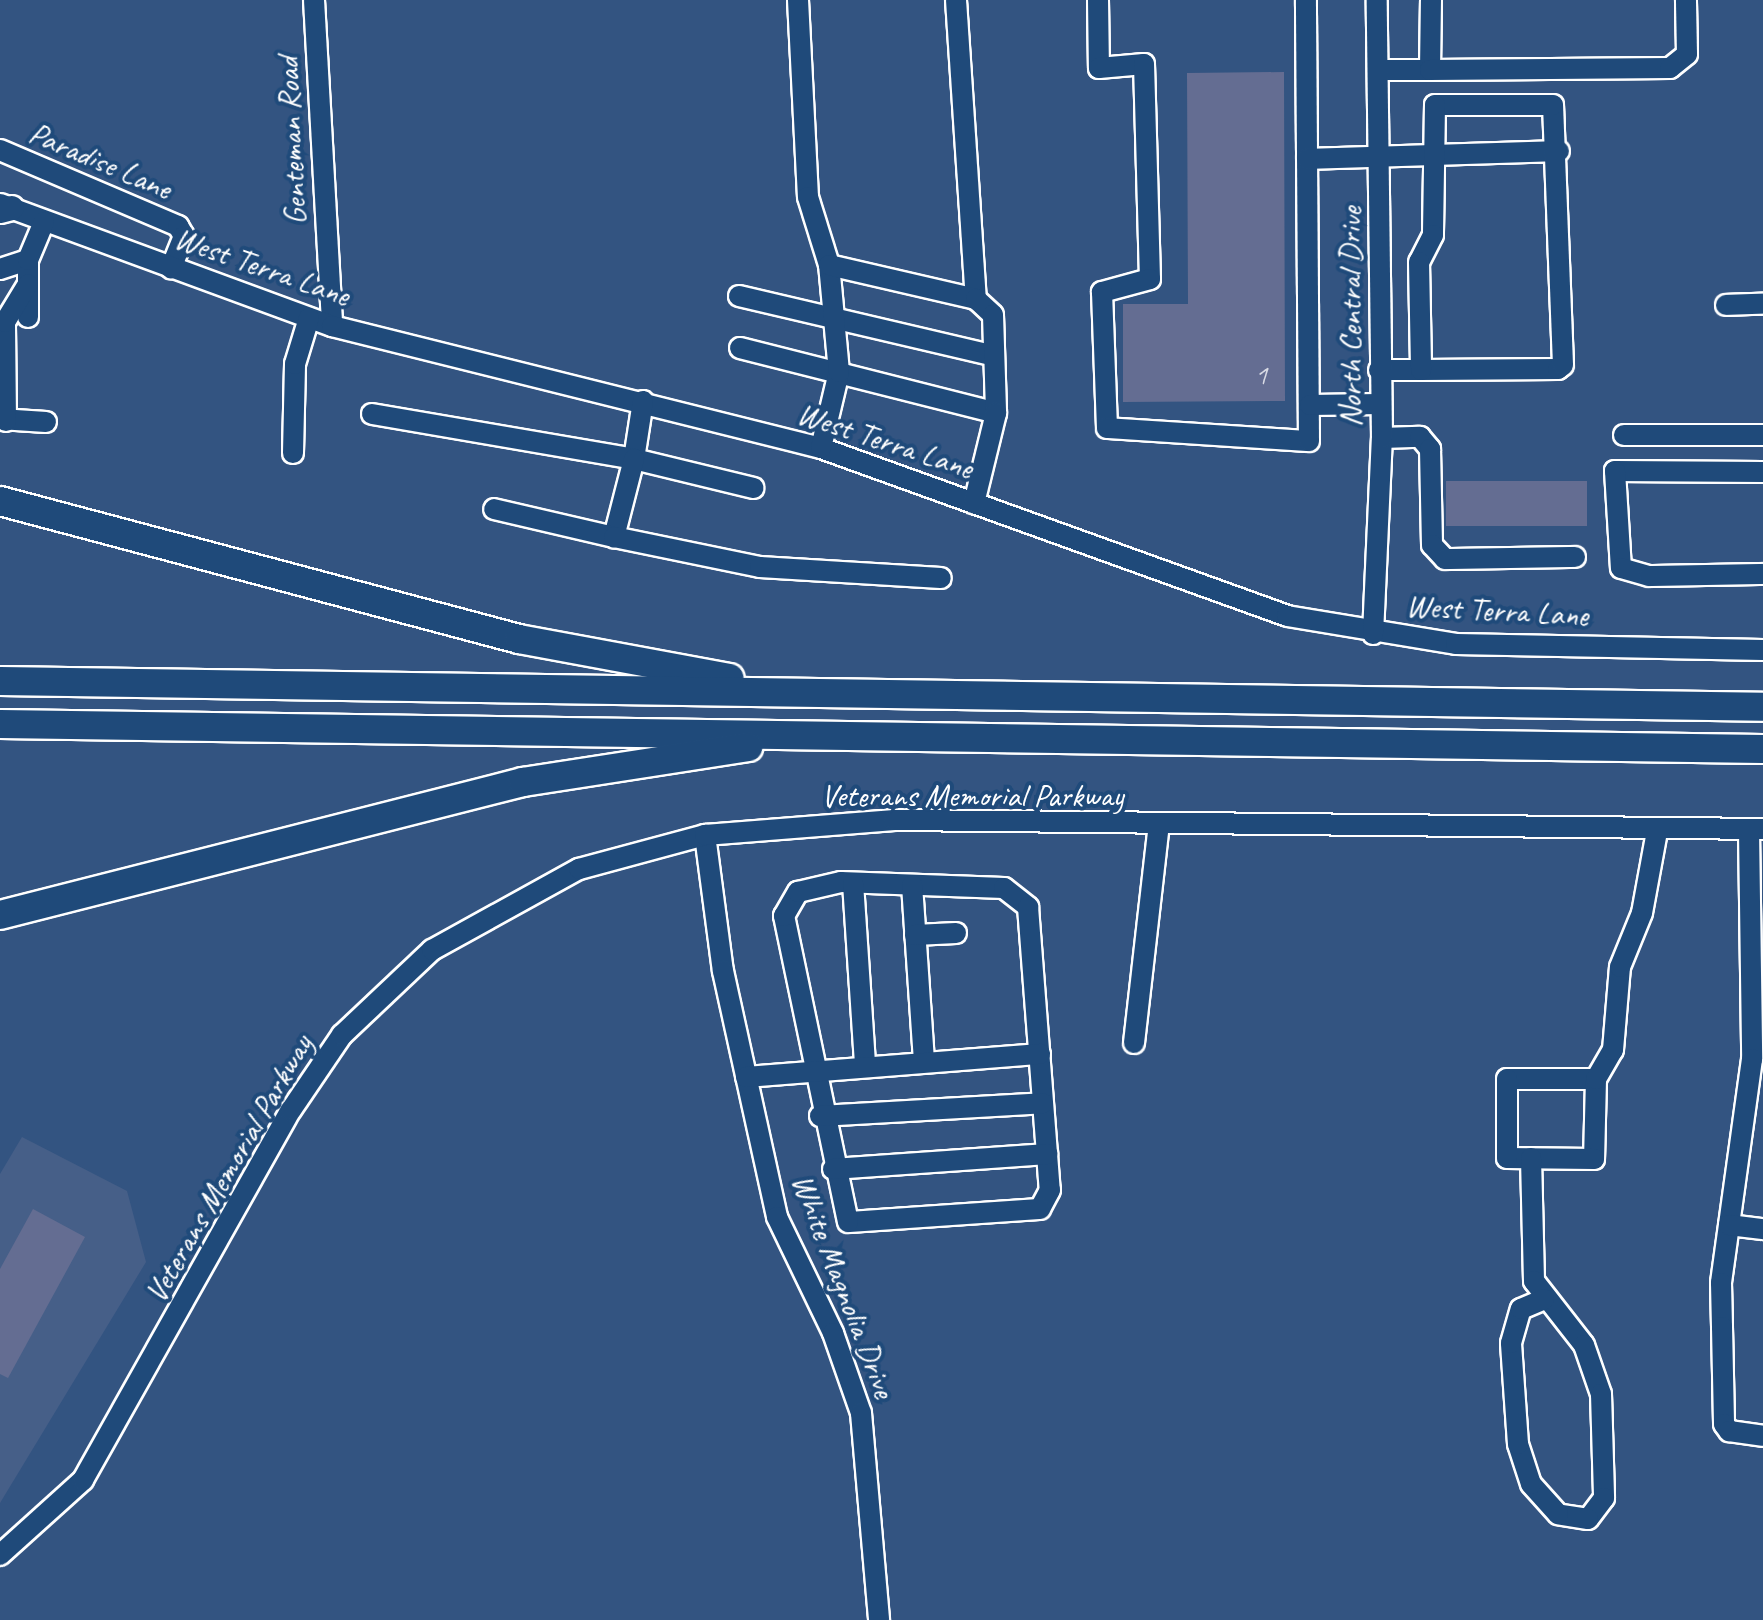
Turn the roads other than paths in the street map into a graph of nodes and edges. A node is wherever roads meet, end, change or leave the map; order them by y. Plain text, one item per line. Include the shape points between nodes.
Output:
1 (314, 0) edge
2 (798, 0) edge
3 (956, 0) edge
4 (1098, 0) edge
5 (1306, 0) edge
6 (1377, 0) edge
7 (1431, 0) edge
8 (1686, 0) edge
9 (1378, 70) junction
10 (1430, 70) junction
11 (0, 150) edge
12 (1559, 151) junction
13 (1433, 156) junction
14 (1380, 158) junction
15 (1307, 159) junction
16 (4, 208) edge
17 (44, 222) junction
18 (28, 260) junction
19 (1419, 262) junction
20 (1382, 263) junction
21 (829, 265) junction
22 (171, 268) junction
23 (0, 269) edge
24 (28, 284) junction
25 (739, 296) dead end
26 (976, 299) junction
27 (1763, 304) edge
28 (1726, 305) dead end
29 (28, 317) dead end
30 (309, 318) junction
31 (834, 319) junction
32 (332, 326) junction
33 (740, 348) dead end
34 (994, 356) junction
35 (3, 370) edge
36 (1379, 370) junction
37 (1421, 370) junction
38 (839, 372) junction
39 (643, 401) junction
40 (1380, 404) junction
41 (1310, 405) junction
42 (996, 413) junction
43 (372, 414) dead end
44 (3, 420) edge
45 (46, 422) dead end
46 (1624, 435) dead end
47 (1763, 435) edge
48 (1382, 438) junction
49 (821, 448) junction
50 (293, 453) dead end
51 (634, 459) junction
52 (1763, 472) edge
53 (754, 488) dead end
54 (5, 500) edge
55 (974, 503) junction
56 (494, 509) dead end
57 (614, 537) junction
58 (1575, 557) dead end
59 (1763, 574) edge
60 (941, 578) dead end
61 (1373, 634) junction
62 (1763, 650) edge
63 (0, 681) edge
64 (839, 694) junction
65 (1763, 707) edge
66 (0, 724) edge
67 (818, 735) junction
68 (1763, 749) edge
69 (1159, 825) junction
70 (1756, 830) edge
71 (1657, 831) junction
72 (705, 835) junction
73 (853, 883) junction
74 (912, 885) junction
75 (0, 915) edge
76 (956, 933) dead end
77 (915, 935) junction
78 (1759, 976) edge
79 (1134, 1043) dead end
80 (1034, 1055) junction
81 (924, 1058) junction
82 (865, 1065) junction
83 (811, 1069) junction
84 (746, 1077) junction
85 (1596, 1079) junction
86 (1043, 1103) junction
87 (820, 1116) junction
88 (1047, 1154) junction
89 (1531, 1158) junction
90 (833, 1169) junction
91 (1729, 1225) junction
92 (1763, 1229) edge
93 (1544, 1299) junction
94 (1763, 1436) edge
95 (0, 1555) edge
96 (879, 1620) edge

1 - 32 street, Genteman Road
2 - 21 street via 808,197
3 - 26 street
4 - 41 street via 1099,68 1144,64 1150,279 1102,292 1107,428 1309,441
5 - 15 street
6 - 9 street, North Central Drive
7 - 10 street
8 - 10 street via 1687,54 1670,68
9 - 10 street
9 - 14 street, North Central Drive
11 - 22 street, Paradise Lane via 183,230
12 - 13 street
12 - 13 street via 1553,105 1442,101 1432,113
12 - 37 street via 1563,365
13 - 14 street
13 - 19 street via 1433,235
14 - 15 street
14 - 20 street, North Central Drive
15 - 41 street
16 - 17 street, West Terra Lane
17 - 18 street
17 - 22 street, West Terra Lane
18 - 23 street
18 - 24 street
19 - 20 street
19 - 37 street
20 - 36 street, North Central Drive
21 - 26 street
21 - 31 street
22 - 30 street, West Terra Lane
24 - 29 street
24 - 35 street via 5,322
25 - 31 street
26 - 34 street via 993,315
27 - 28 street
30 - 32 street, West Terra Lane
30 - 50 street via 295,364
31 - 34 street
31 - 38 street
32 - 39 street, West Terra Lane
33 - 38 street
34 - 42 street
35 - 44 street
36 - 37 street
36 - 40 street, North Central Drive
38 - 42 street
38 - 49 street
39 - 49 street, West Terra Lane
39 - 51 street
40 - 41 street
40 - 48 street, North Central Drive
42 - 55 street
43 - 51 street
44 - 45 street
46 - 47 street
48 - 58 street via 1420,437 1430,449 1432,545 1445,559
48 - 61 street, North Central Drive
49 - 55 street, West Terra Lane
51 - 53 street
51 - 57 street
52 - 59 street via 1615,471 1621,568 1649,576
54 - 64 highway via 519,639
55 - 61 street, West Terra Lane via 1287,616
56 - 57 street
57 - 60 street via 760,567
61 - 62 street, West Terra Lane via 1456,644
63 - 64 highway
64 - 65 highway
66 - 67 highway
67 - 68 highway
67 - 75 highway via 523,782
69 - 71 street, Veterans Memorial Parkway
69 - 72 street, Veterans Memorial Parkway via 894,820
69 - 79 street
70 - 71 street, Veterans Memorial Parkway
70 - 78 street via 1746,963
71 - 85 street via 1642,913 1620,967 1613,1050
72 - 84 street, White Magnolia Drive
72 - 95 street, Veterans Memorial Parkway via 579,869 504,904 432,950 360,1014 291,1110 89,1471
73 - 74 street
73 - 82 street
73 - 83 street via 798,892 784,916
74 - 77 street
74 - 80 street via 1004,888 1022,899
76 - 77 street
77 - 81 street
78 - 91 street
80 - 81 street
80 - 86 street
81 - 82 street
82 - 83 street
83 - 84 street
83 - 87 street
84 - 96 street, White Magnolia Drive via 777,1217 833,1333 861,1413
85 - 89 street via 1594,1159
85 - 89 street via 1507,1079 1507,1158
86 - 87 street
86 - 88 street
87 - 90 street
88 - 90 street
88 - 90 street via 1050,1190 1040,1209 855,1225
89 - 93 street via 1534,1281
91 - 92 street
91 - 94 street via 1721,1283 1724,1424 1729,1431
93 - 93 street via 1584,1345 1601,1394 1604,1498 1588,1519 1558,1514 1531,1484 1518,1444 1511,1343 1521,1309

